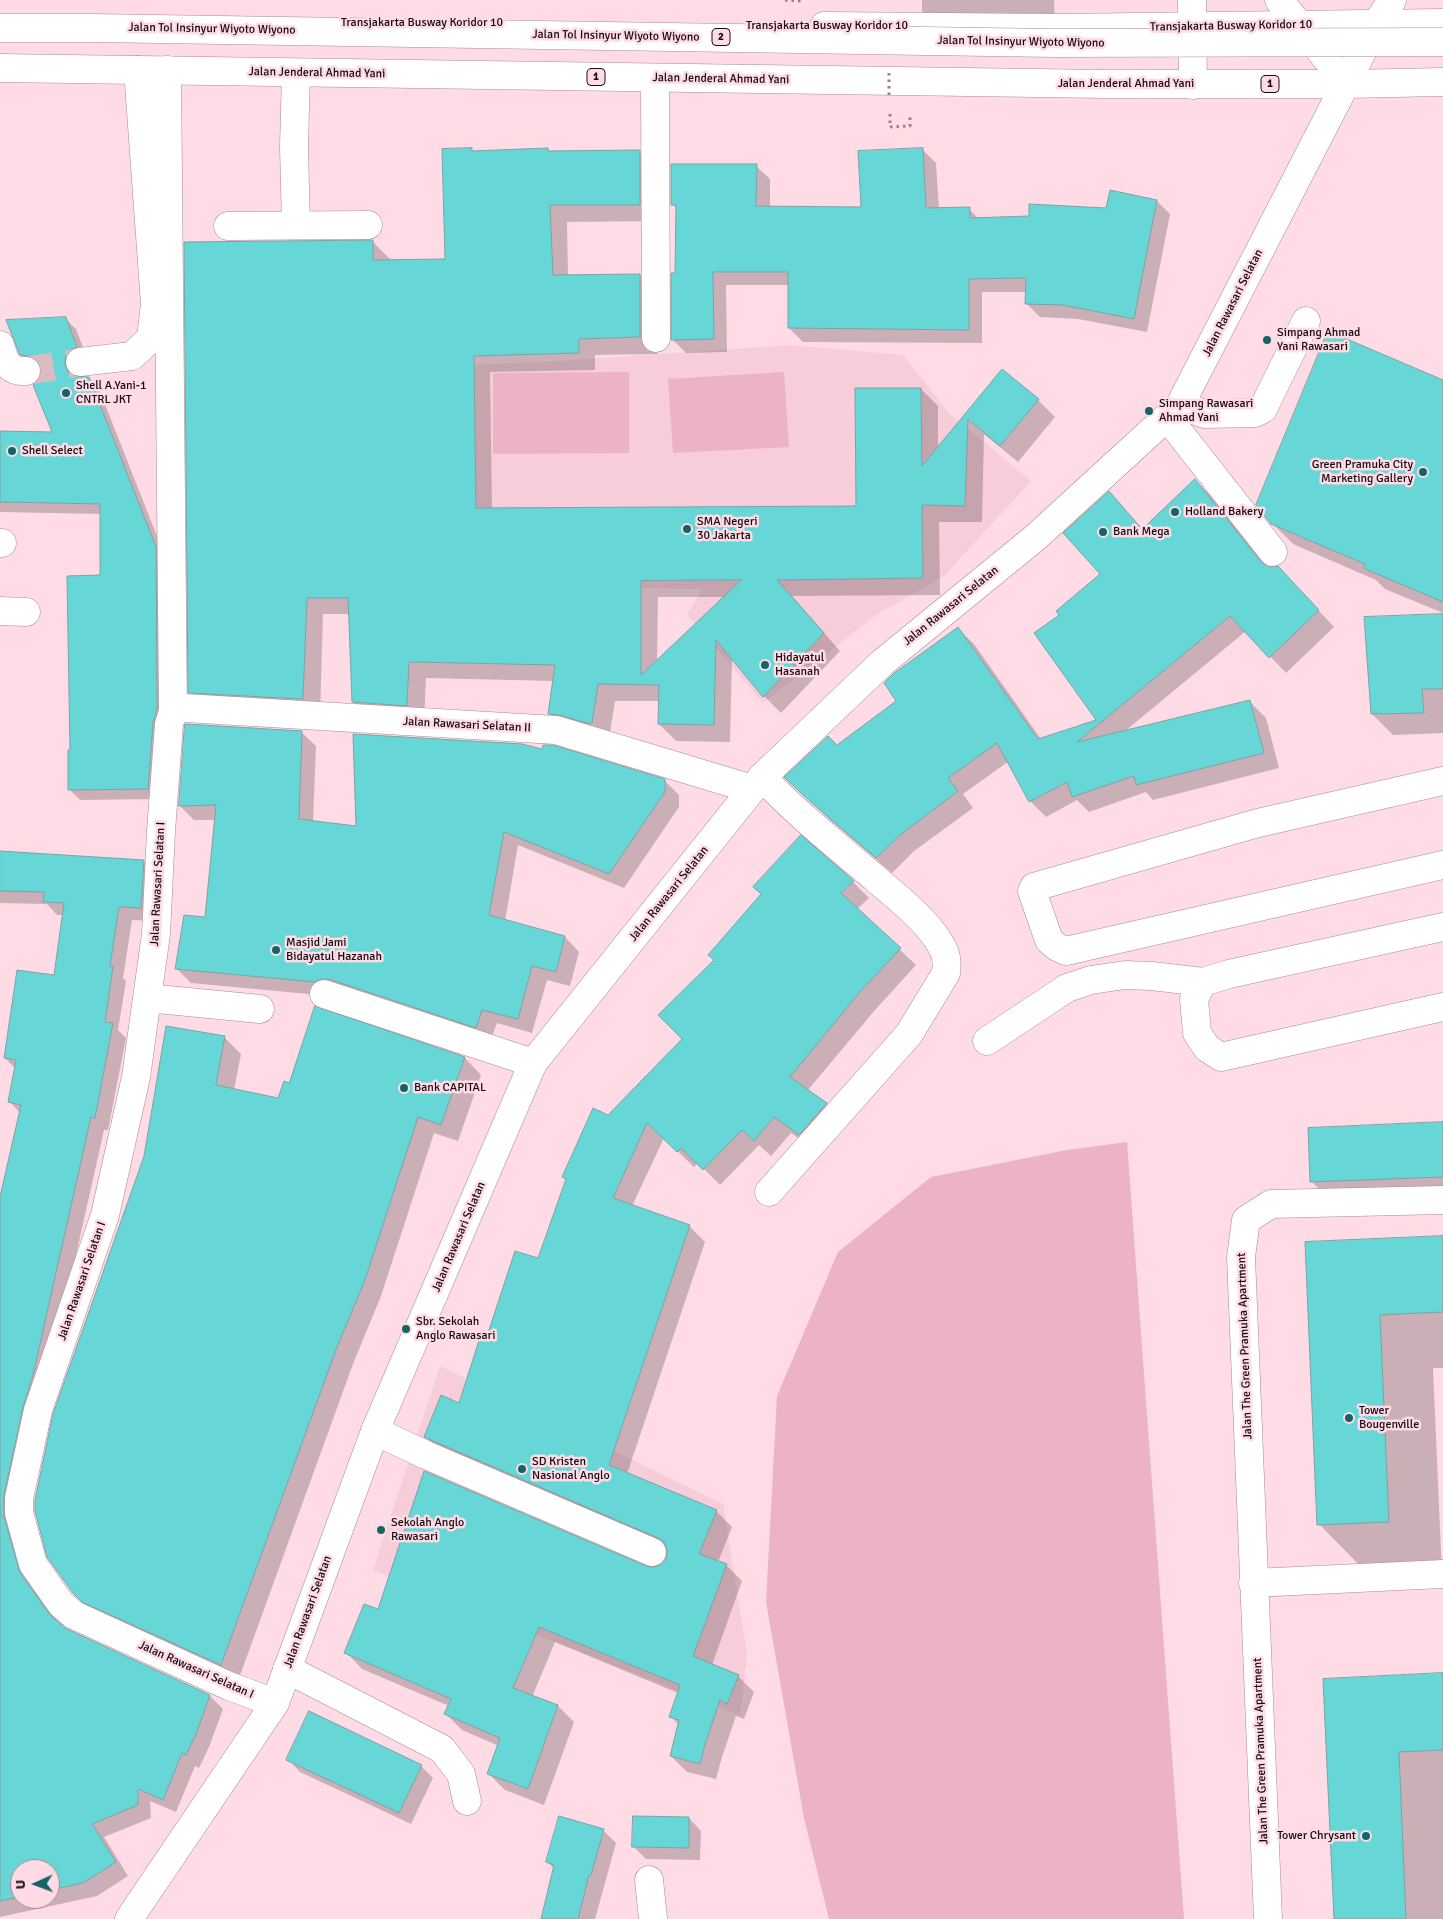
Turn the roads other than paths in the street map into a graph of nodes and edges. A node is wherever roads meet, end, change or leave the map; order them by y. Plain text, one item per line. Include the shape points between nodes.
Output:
1 (1192, 0) edge
2 (1279, 0) edge
3 (1392, 0) edge
4 (0, 19) edge
5 (1377, 23) junction
6 (1443, 23) edge
7 (1300, 25) junction
8 (1192, 27) junction
9 (0, 28) edge
10 (1443, 42) edge
11 (0, 68) edge
12 (138, 70) junction
13 (167, 70) junction
14 (296, 73) junction
15 (655, 78) junction
16 (1443, 82) edge
17 (1347, 84) junction
18 (1193, 85) junction
19 (296, 225) junction
20 (368, 225) dead end
21 (228, 226) dead end
22 (1306, 321) dead end
23 (656, 338) dead end
24 (0, 345) edge
25 (80, 362) tunnel mouth
26 (26, 371) tunnel mouth
27 (1173, 411) junction
28 (1272, 552) dead end
29 (173, 711) junction
30 (1443, 781) edge
31 (757, 783) junction
32 (1443, 866) edge
33 (1443, 928) edge
34 (1203, 982) junction
35 (324, 994) dead end
36 (147, 998) junction
37 (1443, 1007) edge
38 (260, 1008) dead end
39 (987, 1041) dead end
40 (534, 1063) junction
41 (770, 1192) dead end
42 (1443, 1200) edge
43 (375, 1432) junction
44 (652, 1552) dead end
45 (1443, 1574) edge
46 (1253, 1583) junction
47 (287, 1669) junction
48 (275, 1703) junction
49 (467, 1801) dead end
50 (649, 1880) dead end
51 (129, 1919) edge
52 (653, 1919) edge
53 (1268, 1919) edge

1 - 8 main road
2 - 7 main road
3 - 5 main road, Jalan Rawasari Selatan
4 - 8 main road, Transjakarta Busway Koridor 10
5 - 6 main road, Transjakarta Busway Koridor 10
5 - 7 main road, Transjakarta Busway Koridor 10
5 - 17 main road, Jalan Rawasari Selatan
7 - 8 main road, Transjakarta Busway Koridor 10
7 - 17 main road
8 - 18 main road
9 - 10 main road, Jalan Tol Insinyur Wiyoto Wiyono / 2, bridge via 1053,42
11 - 12 main road, Jalan Jenderal Ahmad Yani / 1
12 - 13 main road, Jalan Jenderal Ahmad Yani / 1
12 - 25 main road via 155,304 150,338 132,356
13 - 14 main road, Jalan Jenderal Ahmad Yani / 1
13 - 29 main road, Jalan Rawasari Selatan I
14 - 15 main road, Jalan Jenderal Ahmad Yani / 1
14 - 19 main road
15 - 18 main road, Jalan Jenderal Ahmad Yani / 1
15 - 23 main road
16 - 17 main road, Jalan Jenderal Ahmad Yani / 1
17 - 18 main road, Jalan Jenderal Ahmad Yani / 1
17 - 27 main road, Jalan Rawasari Selatan
19 - 20 main road
19 - 21 main road
22 - 27 main road via 1263,409 1255,413
24 - 26 main road via 5,364
27 - 28 main road
27 - 31 main road, Jalan Rawasari Selatan via 1036,538 883,662
29 - 31 main road, Jalan Rawasari Selatan II via 185,708 556,730
29 - 36 main road, Jalan Rawasari Selatan I via 169,724 160,831 156,934
30 - 32 main road via 1258,823 1034,887 1032,891 1048,940 1066,951
31 - 40 main road, Jalan Rawasari Selatan
31 - 41 main road via 787,803 916,914 938,940 947,962 946,973 909,1034
33 - 34 main road
34 - 37 main road via 1194,999 1197,1033 1207,1048 1221,1057
34 - 39 main road via 1125,975 1090,980 1066,988
35 - 40 main road
36 - 38 main road
36 - 48 main road, Jalan Rawasari Selatan I via 136,1076 105,1215 38,1410 19,1498 19,1513 33,1564 61,1604 74,1616 229,1686
40 - 43 main road, Jalan Rawasari Selatan
42 - 46 main road, Jalan The Green Pramuka Apartment via 1271,1204 1246,1220 1241,1257
43 - 44 main road
43 - 47 main road, Jalan Rawasari Selatan
45 - 46 main road
46 - 53 main road, Jalan The Green Pramuka Apartment
47 - 48 main road, Jalan Rawasari Selatan
47 - 49 main road via 442,1749 461,1774
48 - 51 main road, Jalan Rawasari Selatan
50 - 52 main road

